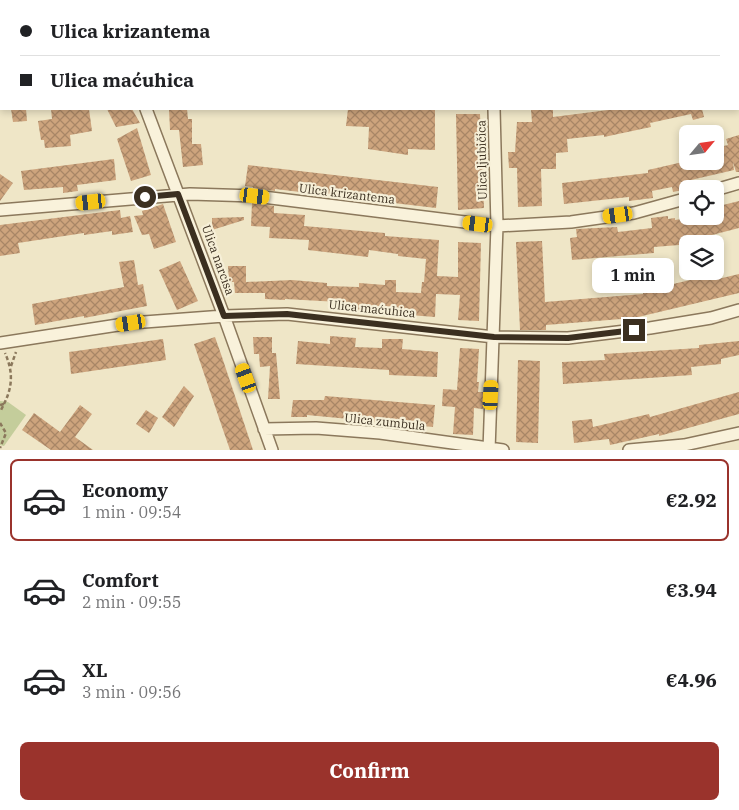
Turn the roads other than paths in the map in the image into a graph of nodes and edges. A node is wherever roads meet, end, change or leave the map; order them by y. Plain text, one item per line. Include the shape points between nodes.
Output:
1 (146, 110) edge
2 (494, 110) edge
3 (739, 183) edge
4 (724, 187) edge
5 (178, 194) junction
6 (679, 200) edge
7 (0, 210) edge
8 (497, 226) junction
9 (739, 310) edge
10 (224, 316) junction
11 (494, 337) junction
12 (1, 346) edge
13 (264, 429) junction
14 (739, 433) edge
15 (489, 449) edge
16 (272, 450) edge
17 (503, 450) edge
18 (629, 450) edge

1 - 5 street, Ulica narcisa
2 - 8 street, Ulica ljubičica
3 - 4 street
5 - 7 street, Ulica krizantema
5 - 8 street, Ulica krizantema via 255,196
5 - 10 street, Ulica narcisa
6 - 8 street, Ulica krizantema via 634,213 571,222
8 - 11 street, Ulica ljubičica
9 - 11 street, Ulica maćuhica via 711,318 568,338
10 - 11 street, Ulica maćuhica via 287,314
10 - 12 street, Ulica maćuhica via 131,323
10 - 13 street, Ulica narcisa
11 - 15 street, Ulica ljubičica
13 - 15 street, Ulica zumbula via 316,428 380,433
13 - 16 street, Ulica narcisa
14 - 18 street via 684,445
15 - 17 street, Ulica zumbula

